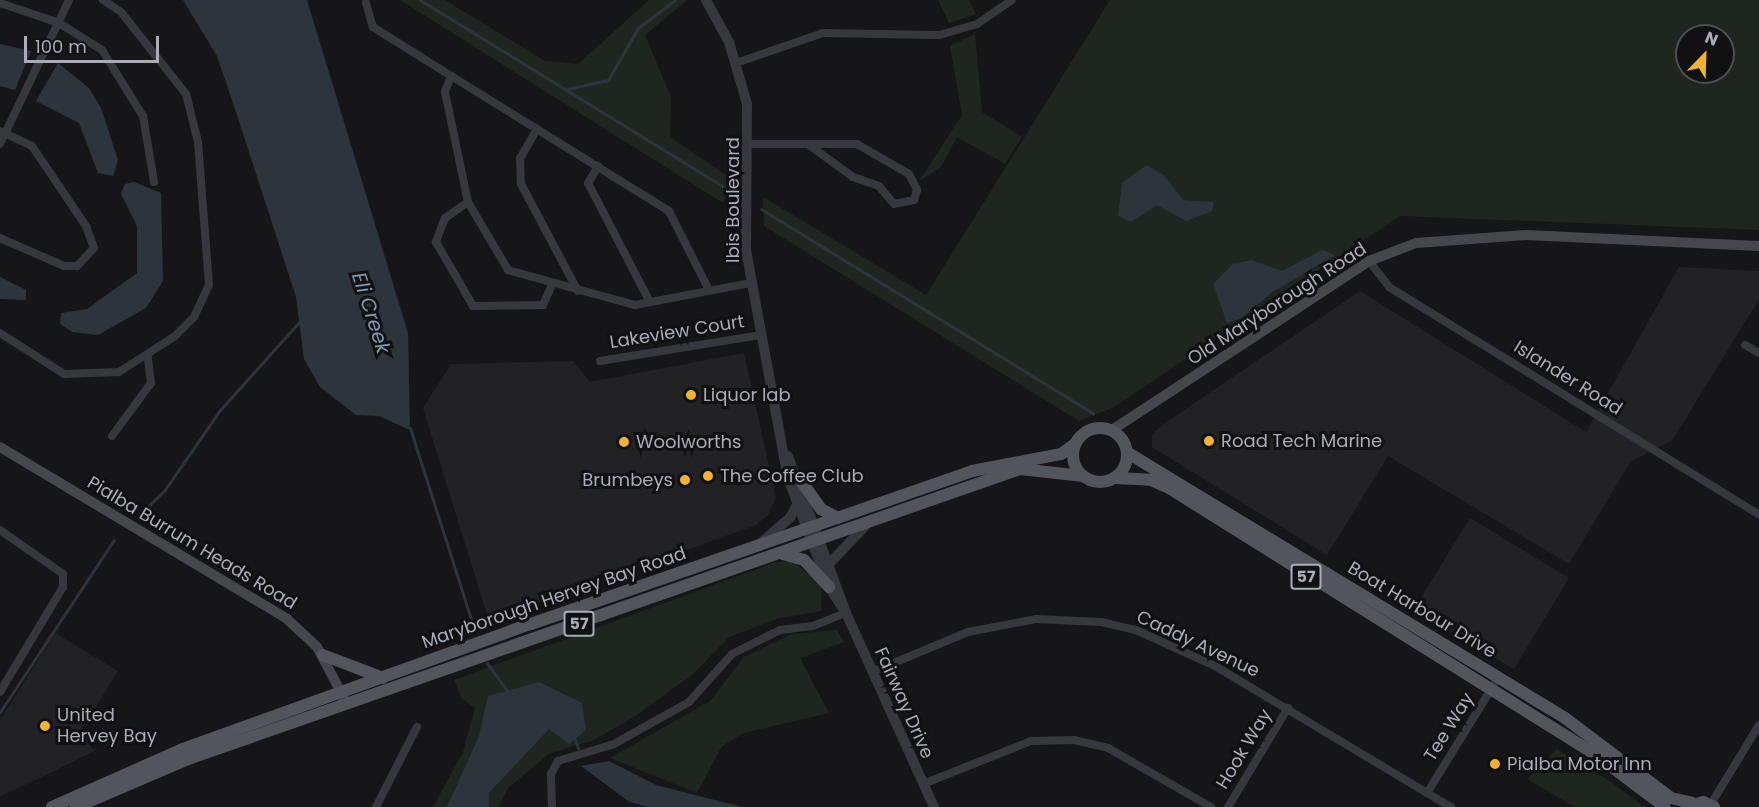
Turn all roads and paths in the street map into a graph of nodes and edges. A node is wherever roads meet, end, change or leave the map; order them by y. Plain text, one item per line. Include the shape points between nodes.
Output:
1 (69, 0) edge
2 (103, 0) edge
3 (706, 0) edge
4 (1012, 0) edge
5 (0, 3) edge
6 (366, 3) dead end
7 (59, 23) junction
8 (736, 63) junction
9 (451, 76) junction
10 (537, 129) junction
11 (3, 132) edge
12 (0, 144) edge
13 (751, 144) junction
14 (809, 145) junction
15 (598, 165) junction
16 (154, 182) dead end
17 (468, 202) junction
18 (0, 238) edge
19 (1759, 246) edge
20 (1369, 261) junction
21 (750, 283) junction
22 (552, 285) junction
23 (709, 290) junction
24 (578, 291) junction
25 (650, 303) junction
26 (0, 333) edge
27 (760, 335) junction
28 (1745, 345) dead end
29 (1759, 353) edge
30 (148, 357) junction
31 (600, 361) dead end
32 (1112, 430) junction
33 (112, 436) dead end
34 (781, 441) junction
35 (1075, 444) junction
36 (0, 447) edge
37 (1128, 453) junction
38 (797, 475) junction
39 (1082, 476) junction
40 (1116, 478) junction
41 (797, 505) junction
42 (1759, 515) edge
43 (838, 518) junction
44 (866, 525) junction
45 (810, 528) junction
46 (0, 530) edge
47 (815, 542) junction
48 (758, 546) junction
49 (780, 554) junction
50 (829, 564) junction
51 (829, 587) junction
52 (846, 613) junction
53 (323, 656) junction
54 (872, 672) junction
55 (383, 678) junction
56 (1498, 678) junction
57 (1491, 690) junction
58 (0, 692) edge
59 (342, 694) junction
60 (348, 707) junction
61 (1288, 708) junction
62 (1759, 725) edge
63 (417, 727) dead end
64 (923, 784) junction
65 (1427, 793) junction
66 (1690, 805) edge
67 (1713, 806) edge
68 (52, 807) edge
69 (76, 807) edge
70 (376, 807) edge
71 (552, 807) edge
72 (934, 807) edge
73 (1211, 807) edge
74 (1228, 807) edge
75 (1451, 807) edge
76 (1665, 807) edge

1 - 7 street
2 - 30 street via 121,12 186,94 198,142 209,285 194,317
3 - 8 street, Ibis Boulevard
4 - 8 street via 977,24 939,35 823,33
5 - 7 street
6 - 9 street via 373,27
7 - 11 street
7 - 16 street via 102,50 131,92 143,116
8 - 13 street, Ibis Boulevard
9 - 10 street
9 - 17 street via 445,92
10 - 15 street
10 - 24 street via 520,158 521,184
11 - 12 street
11 - 18 street via 32,146 86,226 94,248 77,266 64,266
13 - 14 street
13 - 21 street, Ibis Boulevard
14 - 14 street via 857,144 909,174 917,190 914,200 894,204 879,186 853,177
15 - 23 street via 669,211
15 - 25 street via 588,183
17 - 22 street via 508,270
17 - 22 street via 445,218 436,242 473,306 543,305
19 - 20 main road, Old Maryborough Road via 1527,235 1450,237
20 - 32 main road, Old Maryborough Road
20 - 42 street, Islander Road via 1389,287
21 - 23 street
21 - 27 street, Ibis Boulevard
22 - 24 street
23 - 25 street
24 - 25 street via 635,305
26 - 30 street via 48,367 80,377 119,372
27 - 31 street, Lakeview Court
27 - 34 street, Ibis Boulevard
28 - 29 street
30 - 33 street via 151,383
32 - 35 main road, 57 via 1096,428
32 - 37 main road, 57
34 - 38 street, Ibis Boulevard
34 - 41 street, Ibis Boulevard
35 - 39 main road via 1073,460
35 - 43 main road, Maryborough Hervey Bay Road / 57 via 1061,453 1006,461
36 - 53 main road, Pialba Burrum Heads Road via 287,619
37 - 40 main road
37 - 56 main road, Boat Harbour Drive / 57
38 - 43 main road via 821,509
38 - 45 street, Ibis Boulevard
39 - 40 main road, 57 via 1092,482
39 - 44 main road, Maryborough Hervey Bay Road / 57 via 1020,469
40 - 57 main road, Boat Harbour Drive / 57 via 1150,480 1169,488
41 - 45 street, Ibis Boulevard
41 - 48 street via 790,518
43 - 45 main road, Maryborough Hervey Bay Road / 57
44 - 47 main road, Maryborough Hervey Bay Road / 57
44 - 50 street
45 - 47 street, Fairway Drive
45 - 48 main road, Maryborough Hervey Bay Road / 57
46 - 58 street via 55,563 63,573 63,586
47 - 49 main road, Maryborough Hervey Bay Road / 57
47 - 50 street, Fairway Drive
47 - 51 street, Fairway Drive
48 - 55 main road, Maryborough Hervey Bay Road / 57
49 - 51 main road via 804,560
49 - 60 main road, Maryborough Hervey Bay Road / 57
50 - 52 street, Fairway Drive
51 - 52 street, Fairway Drive
52 - 54 street, Fairway Drive
52 - 71 street via 813,626 780,630 732,654 689,702 614,744 558,761 551,774
53 - 55 main road
53 - 59 main road, Pialba Burrum Heads Road
54 - 61 street, Caddy Avenue via 968,632 1036,619 1101,622 1136,630 1215,666
54 - 64 street, Fairway Drive
55 - 59 main road, Maryborough Hervey Bay Road / 57
56 - 57 street, Tee Way
56 - 66 main road, Boat Harbour Drive / 57 via 1612,750 1671,798
57 - 65 street, Tee Way
57 - 76 main road, Boat Harbour Drive / 57 via 1592,752
59 - 60 main road, Pialba Burrum Heads Road
59 - 68 main road, Maryborough Hervey Bay Road / 57 via 173,753
60 - 69 main road, Maryborough Hervey Bay Road / 57 via 126,782
61 - 65 street, Caddy Avenue
61 - 74 street, Hook Way
62 - 67 street
63 - 70 street
64 - 72 street, Fairway Drive
64 - 73 street via 1031,741 1074,740 1108,748
65 - 75 street, Caddy Avenue
66 - 67 main road, 57

